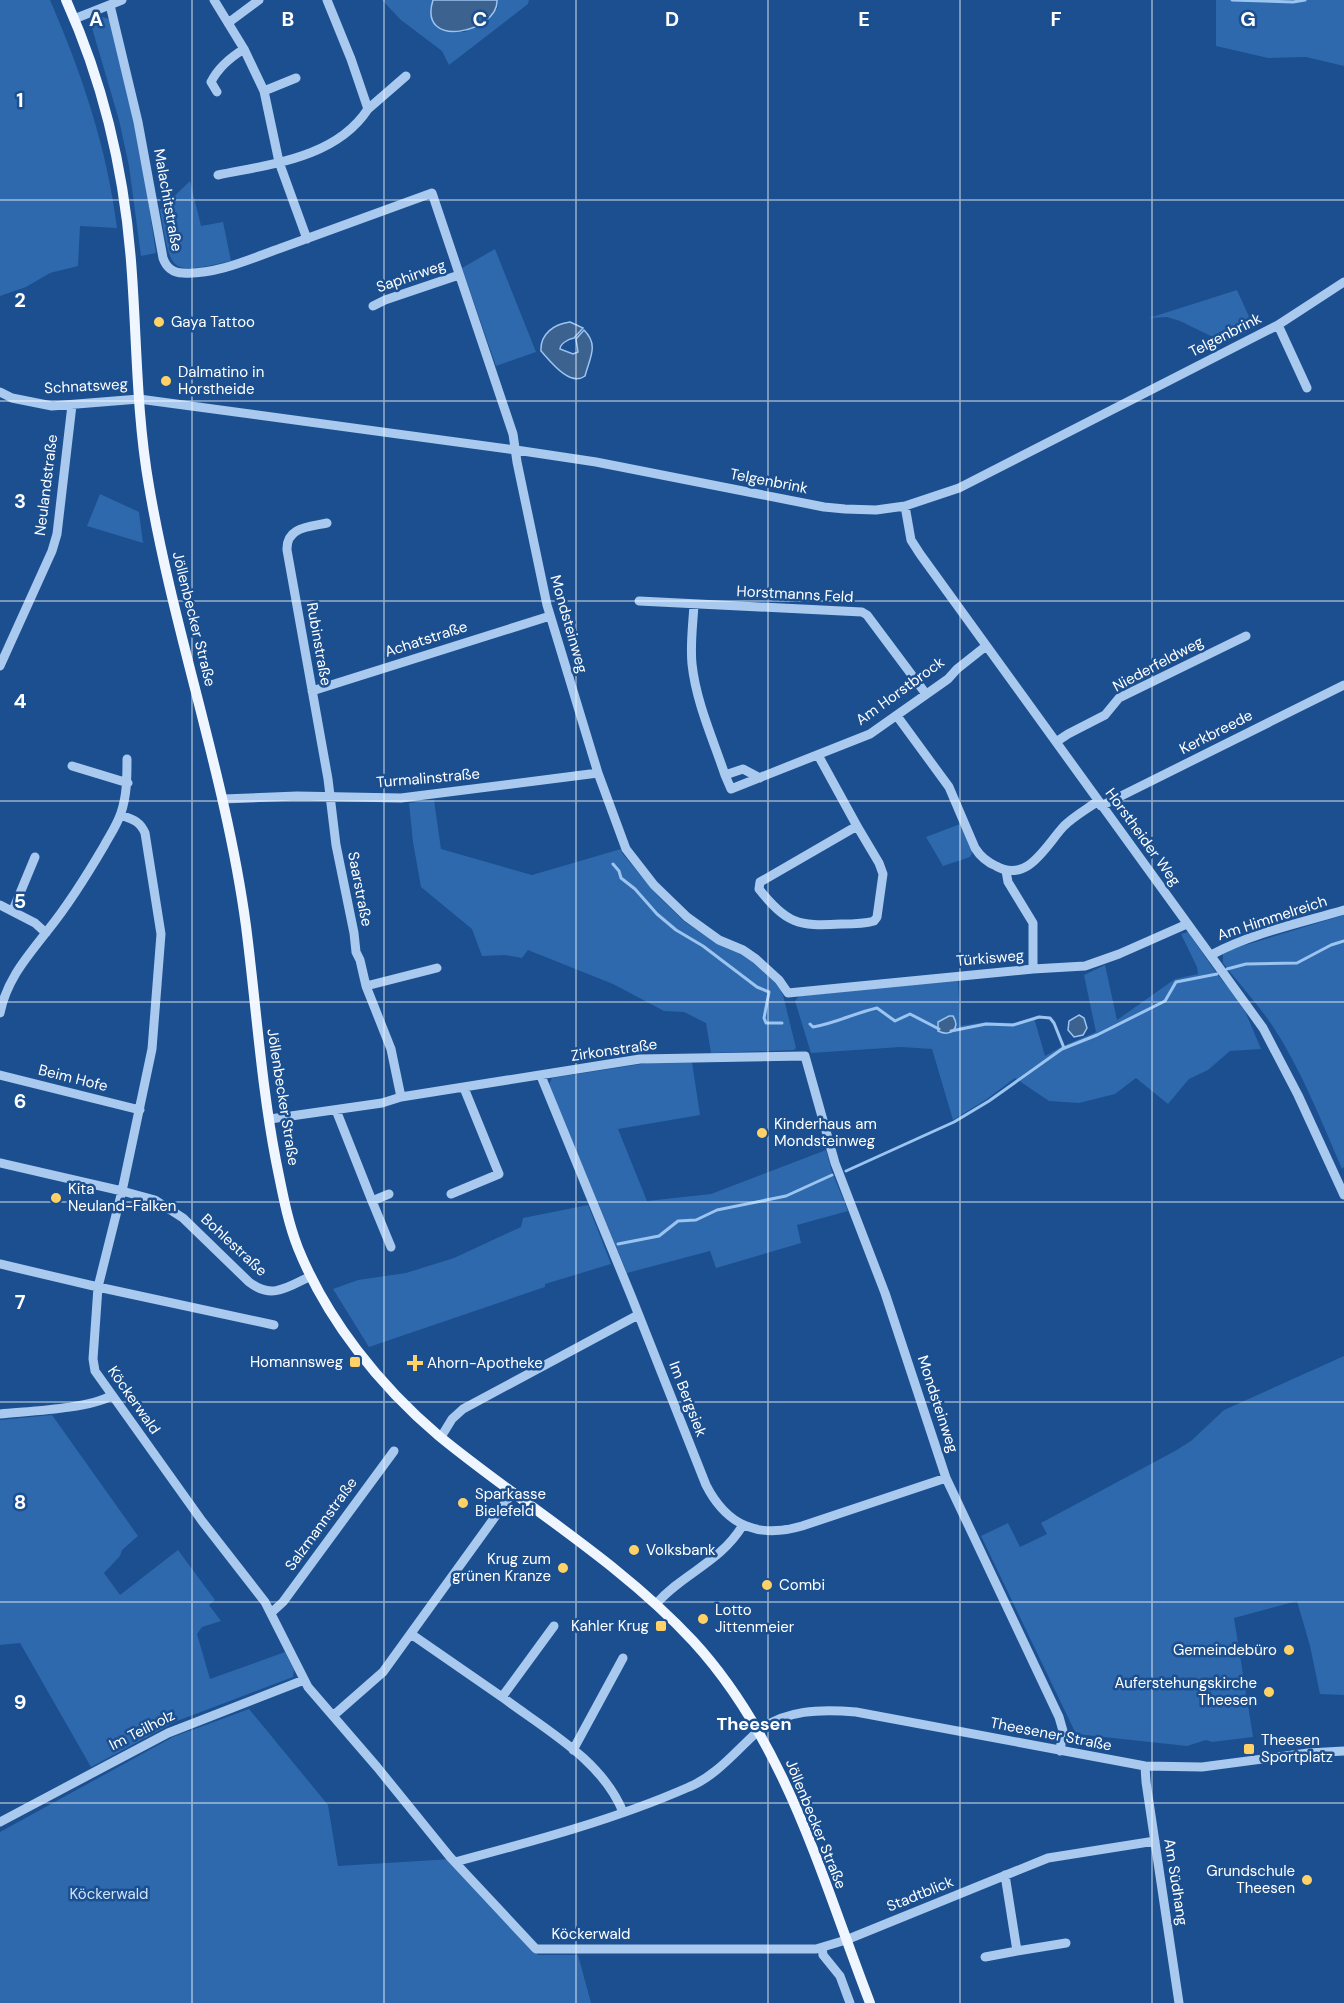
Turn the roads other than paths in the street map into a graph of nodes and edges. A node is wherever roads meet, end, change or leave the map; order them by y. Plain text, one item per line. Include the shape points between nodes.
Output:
1 (66, 0) edge
2 (122, 0) edge
3 (214, 0) edge
4 (260, 0) edge
5 (327, 0) edge
6 (110, 5) junction
7 (74, 19) junction
8 (228, 22) junction
9 (244, 49) junction
10 (406, 76) dead end
11 (296, 78) dead end
12 (264, 91) junction
13 (217, 93) dead end
14 (368, 109) junction
15 (279, 162) junction
16 (218, 175) dead end
17 (432, 193) joint
18 (307, 239) junction
19 (459, 275) junction
20 (1344, 282) edge
21 (373, 306) dead end
22 (1278, 325) junction
23 (1307, 388) dead end
24 (0, 392) edge
25 (140, 399) junction
26 (72, 405) junction
27 (516, 450) junction
28 (905, 506) junction
29 (327, 523) dead end
30 (639, 601) dead end
31 (694, 604) junction
32 (550, 616) junction
33 (1246, 636) dead end
34 (986, 646) junction
35 (0, 666) edge
36 (1344, 685) edge
37 (312, 691) junction
38 (926, 694) junction
39 (897, 716) junction
40 (1056, 742) junction
41 (818, 755) junction
42 (127, 759) dead end
43 (72, 766) dead end
44 (598, 773) junction
45 (725, 775) junction
46 (760, 778) junction
47 (128, 783) junction
48 (330, 796) junction
49 (223, 799) junction
50 (1100, 804) junction
51 (121, 815) junction
52 (857, 826) junction
53 (35, 856) dead end
54 (1006, 872) junction
55 (0, 905) edge
56 (13, 910) junction
57 (1344, 910) edge
58 (1187, 924) junction
59 (46, 933) junction
60 (1211, 955) junction
61 (437, 968) dead end
62 (1033, 969) junction
63 (366, 986) junction
64 (788, 993) joint
65 (0, 1013) edge
66 (805, 1056) joint
67 (0, 1075) edge
68 (541, 1076) junction
69 (464, 1088) junction
70 (401, 1097) junction
71 (140, 1110) junction
72 (336, 1110) junction
73 (270, 1119) junction
74 (0, 1163) edge
75 (122, 1191) junction
76 (389, 1194) dead end
77 (451, 1194) dead end
78 (1344, 1195) edge
79 (372, 1201) junction
80 (391, 1247) dead end
81 (0, 1264) edge
82 (311, 1276) junction
83 (98, 1287) junction
84 (638, 1315) junction
85 (274, 1325) dead end
86 (111, 1396) junction
87 (0, 1414) edge
88 (441, 1437) junction
89 (394, 1450) dead end
90 (946, 1478) junction
91 (513, 1492) junction
92 (743, 1525) junction
93 (656, 1604) junction
94 (271, 1613) junction
95 (554, 1626) dead end
96 (411, 1634) junction
97 (623, 1658) dead end
98 (304, 1680) junction
99 (502, 1697) junction
100 (334, 1715) junction
101 (759, 1731) junction
102 (573, 1750) junction
103 (1060, 1751) junction
104 (1344, 1751) edge
105 (1145, 1766) junction
106 (623, 1812) junction
107 (0, 1822) edge
108 (1155, 1841) junction
109 (455, 1862) junction
110 (1005, 1875) junction
111 (846, 1940) junction
112 (1066, 1943) dead end
113 (822, 1948) junction
114 (1017, 1951) junction
115 (985, 1957) dead end
116 (850, 2003) edge
117 (870, 2003) edge
118 (1179, 2003) edge

1 - 7 main road, Jöllenbecker Straße
2 - 6 street
3 - 8 street
4 - 8 street
5 - 14 street
6 - 7 street
6 - 18 street, Malachitstraße via 166,266 181,273 218,269
7 - 25 main road, Jöllenbecker Straße via 98,84 123,194
8 - 9 street
9 - 12 street
9 - 13 street via 228,59 213,78
10 - 14 street
11 - 12 street
12 - 15 street
14 - 15 street via 342,137 325,147
15 - 16 street
15 - 18 street
17 - 18 street, Malachitstraße
17 - 19 street, Mondsteinweg
19 - 21 street, Saphirweg
19 - 27 street, Mondsteinweg
20 - 22 street, Telgenbrink
22 - 23 street
22 - 28 street, Telgenbrink via 959,488
24 - 26 street, Schnatsweg via 32,403
25 - 26 street, Schnatsweg
25 - 27 street, Telgenbrink
25 - 49 main road, Jöllenbecker Straße via 147,477 159,537
26 - 35 street, Neulandstraße via 57,534
27 - 28 street, Telgenbrink via 824,507 876,510
27 - 32 street, Mondsteinweg
28 - 34 street, Horstheider Weg via 914,546
29 - 37 street, Rubinstraße via 299,529 287,544
30 - 31 street, Horstmanns Feld
31 - 38 street, Horstmanns Feld via 862,612
31 - 45 street via 695,679
32 - 37 street, Achatstraße
32 - 44 street, Mondsteinweg
33 - 40 street, Niederfeldweg via 1119,699 1105,715
34 - 38 street, Am Horstbrock
34 - 40 street, Horstheider Weg
36 - 50 street, Kerkbreede
37 - 48 street, Rubinstraße
38 - 39 street, Am Horstbrock
39 - 41 street, Am Horstbrock via 862,739
39 - 54 street via 949,787 975,848 985,860
40 - 50 street, Horstheider Weg
41 - 46 street, Am Horstbrock
41 - 52 street
42 - 47 street
43 - 47 street
44 - 48 street, Turmalinstraße via 413,797
44 - 64 street, Mondsteinweg via 626,849 654,885 692,922 756,959
45 - 46 street via 743,769
45 - 46 street, Am Horstbrock via 731,789
47 - 51 street
48 - 49 street, Turmalinstraße
48 - 63 street, Saarstraße via 356,952
49 - 73 main road, Jöllenbecker Straße via 246,924
50 - 54 street, Kerkbreede via 1068,823 1035,861
50 - 58 street, Horstheider Weg
51 - 59 street via 76,893
51 - 71 street, Köckerwald via 142,826 161,923 152,1049
52 - 52 street via 883,874 874,921 805,925 788,919 759,889 760,882
53 - 56 street
54 - 62 street via 1033,923
55 - 56 street
56 - 59 street
57 - 60 street, Am Himmelreich
58 - 60 street, Horstheider Weg
58 - 62 street, Türkisweg via 1100,962 1075,968
59 - 65 street via 13,975
60 - 78 street, Horstheider Weg via 1273,1044
61 - 63 street
62 - 64 street, Türkisweg
63 - 70 street, Saarstraße via 389,1043
66 - 68 street, Zirkonstraße via 640,1059
66 - 90 street, Mondsteinweg via 835,1163 885,1293
67 - 71 street, Beim Hofe
68 - 69 street, Zirkonstraße
68 - 84 street, Im Bergsiek
69 - 70 street, Zirkonstraße
69 - 77 street via 499,1174
70 - 72 street, Zirkonstraße
71 - 75 street, Köckerwald
72 - 73 street, Zirkonstraße
72 - 79 street
73 - 82 main road, Jöllenbecker Straße via 291,1227
74 - 75 street, Bohlestraße
75 - 82 street, Bohlestraße via 155,1200 171,1210 261,1290 279,1291
75 - 83 street, Köckerwald
76 - 79 street
79 - 80 street
81 - 83 street
82 - 88 main road, Jöllenbecker Straße via 335,1318 370,1364
83 - 85 street
83 - 86 street, Köckerwald via 93,1366
84 - 88 street via 463,1409
84 - 92 street, Im Bergsiek via 706,1485 720,1508
86 - 87 street via 56,1408
86 - 94 street, Köckerwald
88 - 91 main road, Jöllenbecker Straße
89 - 94 street, Salzmannstraße
90 - 92 street, Im Bergsiek via 789,1530 765,1531
90 - 103 street, Mondsteinweg via 1059,1717 1063,1731
91 - 93 main road, Jöllenbecker Straße
91 - 96 street
92 - 93 street via 722,1553
93 - 101 main road, Jöllenbecker Straße via 707,1657
94 - 98 street, Köckerwald
95 - 99 street
96 - 99 street
96 - 100 street via 379,1676
97 - 102 street
98 - 100 street, Köckerwald
98 - 107 street, Im Teilholz via 174,1730
99 - 102 street
100 - 109 street, Köckerwald
101 - 103 street, Theesener Straße via 794,1715 831,1710
101 - 106 street via 703,1780
101 - 111 main road, Jöllenbecker Straße via 805,1830
102 - 106 street via 611,1787
103 - 105 street, Theesener Straße
104 - 105 street, Theesener Straße via 1202,1767
105 - 108 street, Am Südhang
106 - 109 street via 562,1834
108 - 110 street, Stadtblick via 1048,1858
108 - 118 street, Am Südhang
109 - 113 street, Köckerwald via 536,1949
110 - 111 street, Stadtblick
110 - 114 street
111 - 113 street, Köckerwald
111 - 117 main road, Jöllenbecker Straße
112 - 114 street
113 - 116 street
114 - 115 street

